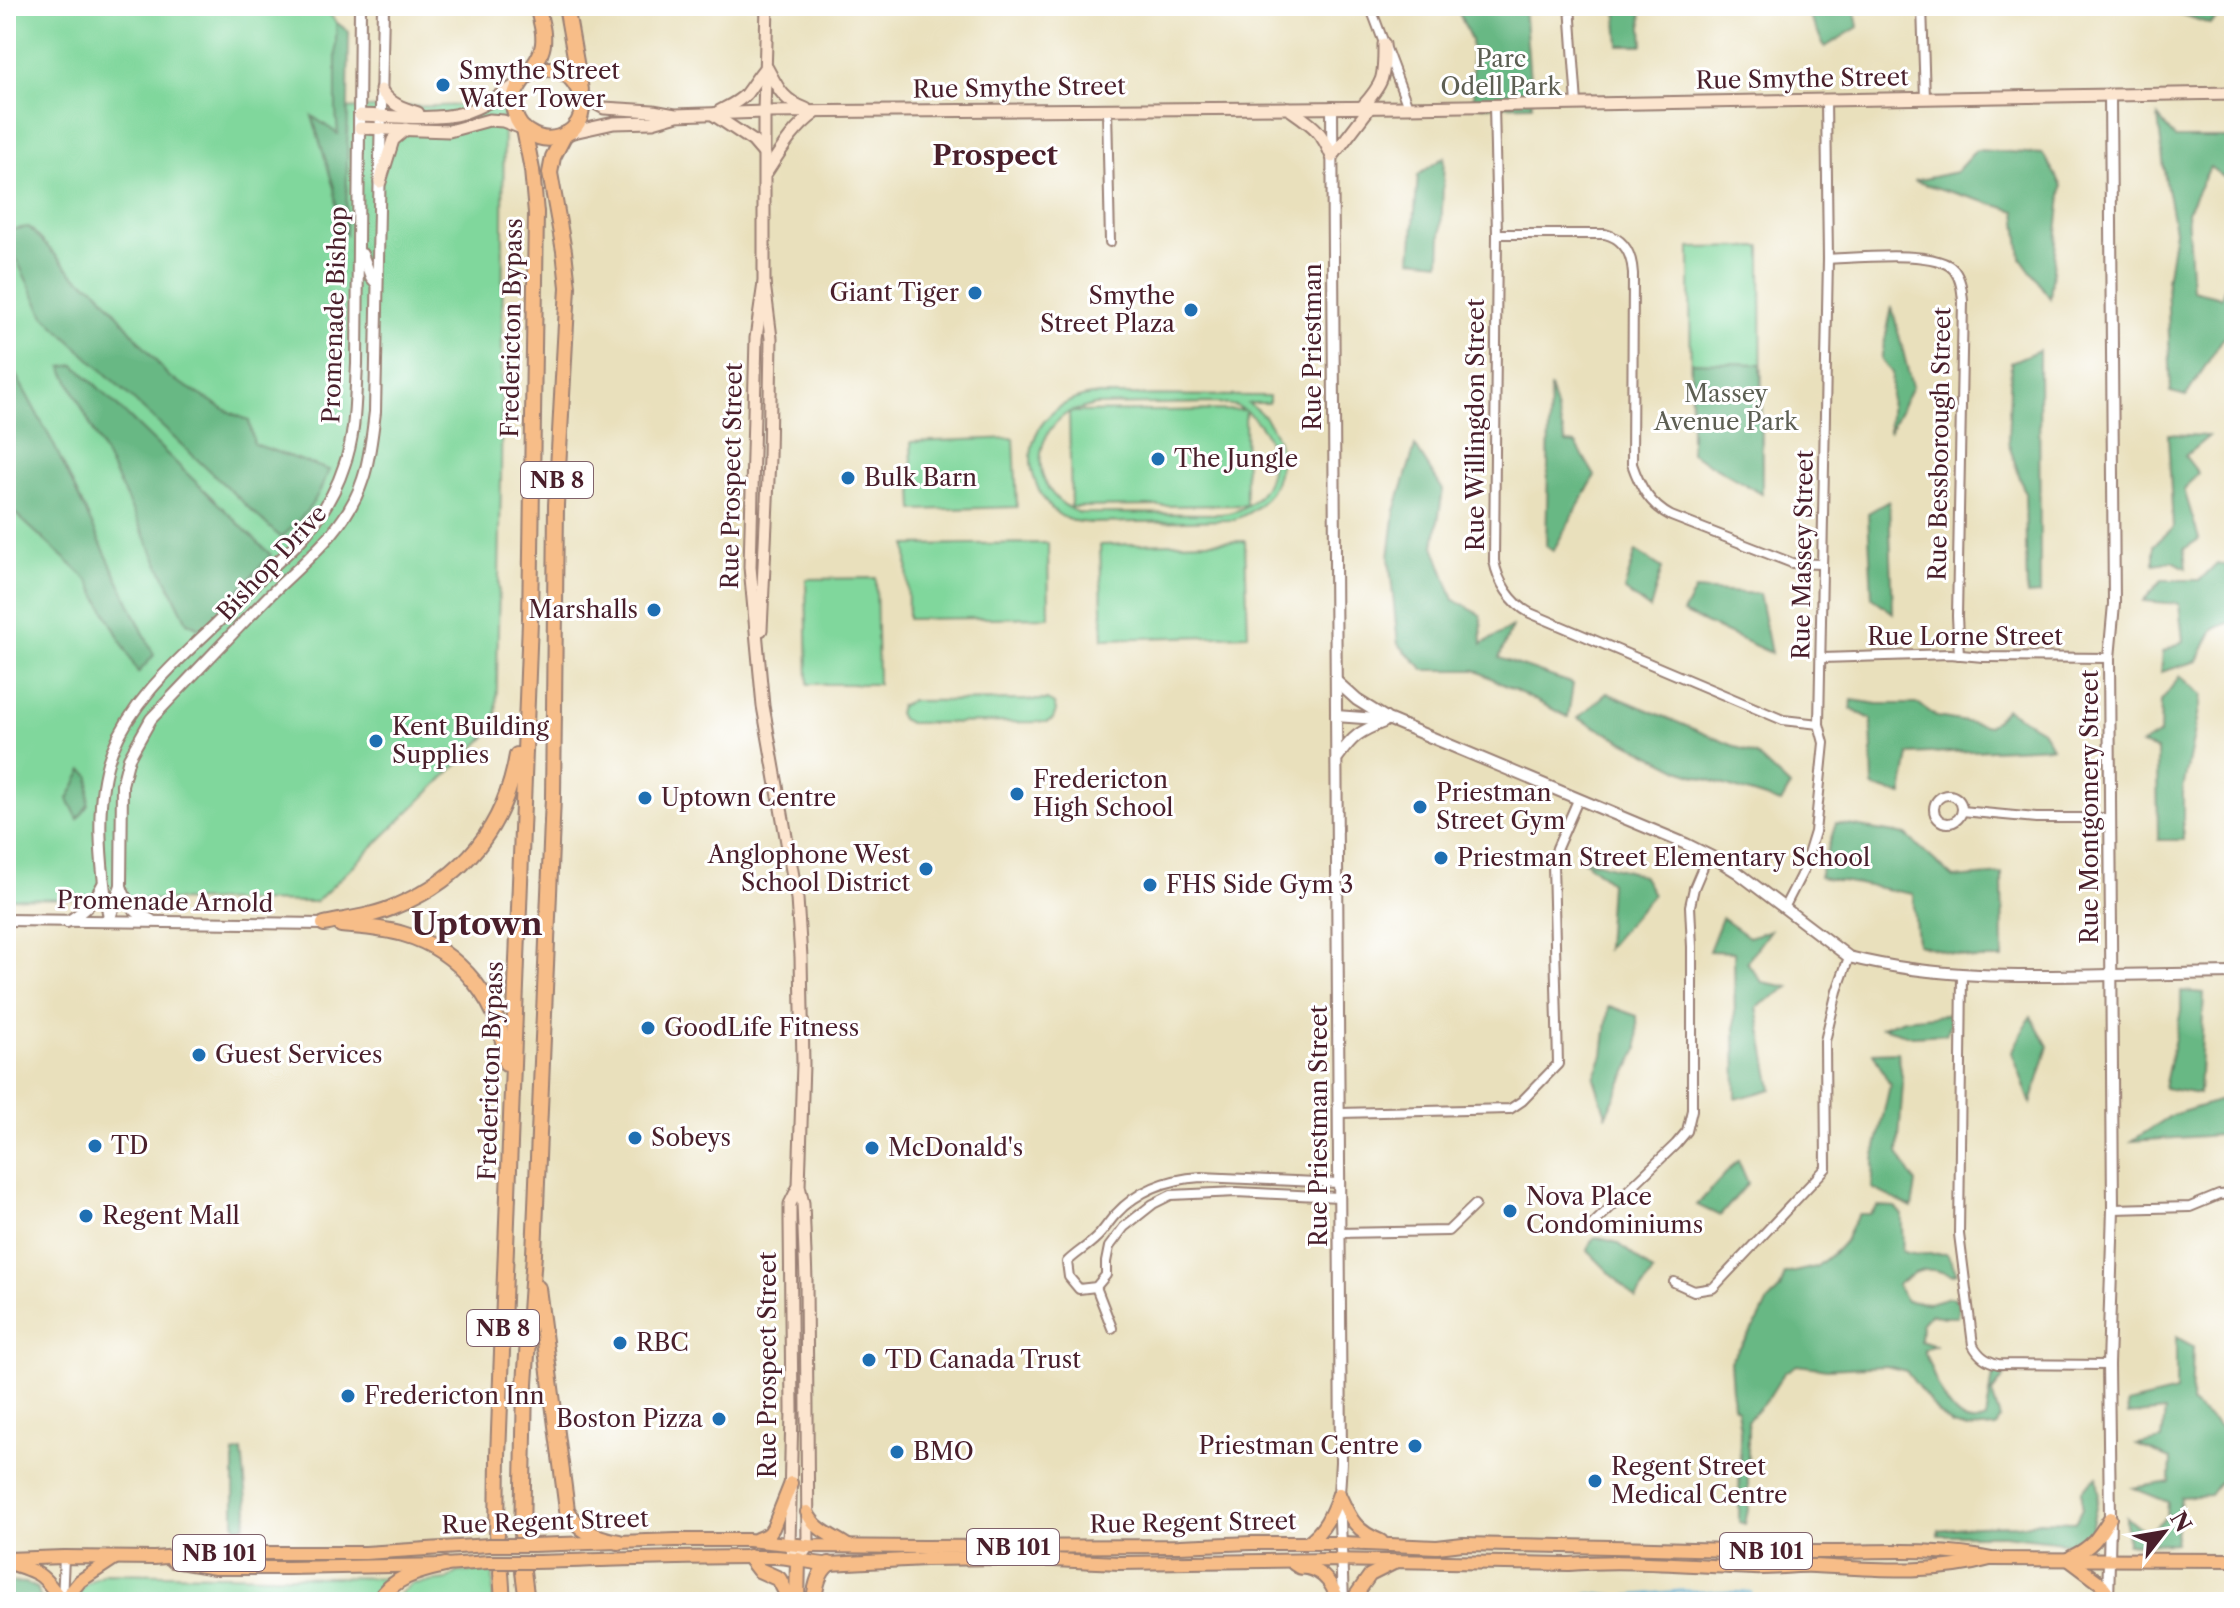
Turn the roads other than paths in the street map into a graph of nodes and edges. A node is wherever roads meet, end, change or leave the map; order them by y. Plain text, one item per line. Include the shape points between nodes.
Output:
1 (360, 6) edge
2 (383, 6) edge
3 (537, 6) edge
4 (566, 6) edge
5 (767, 6) edge
6 (1370, 6) edge
7 (1570, 6) edge
8 (1922, 6) edge
9 (1384, 44) junction
10 (766, 67) junction
11 (522, 80) junction
12 (381, 90) junction
13 (2234, 93) edge
14 (581, 95) junction
15 (2110, 95) junction
16 (1925, 99) junction
17 (1826, 100) junction
18 (1577, 104) junction
19 (1367, 106) junction
20 (1494, 106) junction
21 (1287, 107) junction
22 (1332, 107) junction
23 (1408, 107) junction
24 (1107, 109) junction
25 (764, 112) junction
26 (816, 112) junction
27 (675, 115) junction
28 (713, 115) junction
29 (430, 116) junction
30 (381, 121) junction
31 (360, 122) junction
32 (406, 129) junction
33 (523, 129) junction
34 (566, 134) junction
35 (765, 155) junction
36 (1332, 157) junction
37 (766, 173) junction
38 (380, 182) junction
39 (1497, 234) junction
40 (359, 240) junction
41 (1110, 242) dead end
42 (1828, 259) junction
43 (377, 284) junction
44 (1821, 564) junction
45 (1959, 655) junction
46 (1822, 658) junction
47 (2109, 658) junction
48 (1336, 681) junction
49 (527, 687) junction
50 (1336, 716) junction
51 (1390, 720) junction
52 (1819, 724) junction
53 (1337, 757) junction
54 (1578, 800) junction
55 (1962, 811) dead end
56 (2110, 818) junction
57 (2234, 830) edge
58 (2234, 837) edge
59 (1708, 855) junction
60 (103, 884) junction
61 (121, 885) junction
62 (1784, 908) junction
63 (6, 920) edge
64 (109, 921) junction
65 (67, 922) junction
66 (156, 923) junction
67 (324, 924) junction
68 (1849, 957) junction
69 (2234, 973) edge
70 (1962, 975) junction
71 (2110, 975) junction
72 (1339, 1113) junction
73 (511, 1122) junction
74 (1339, 1183) junction
75 (799, 1186) junction
76 (2234, 1194) edge
77 (1339, 1197) junction
78 (1475, 1205) dead end
79 (2113, 1209) junction
80 (1589, 1228) dead end
81 (1339, 1233) junction
82 (534, 1254) junction
83 (1674, 1282) dead end
84 (1096, 1287) junction
85 (1112, 1328) dead end
86 (2108, 1365) junction
87 (791, 1483) junction
88 (1339, 1494) junction
89 (807, 1512) junction
90 (2110, 1518) junction
91 (493, 1540) junction
92 (527, 1540) junction
93 (748, 1540) junction
94 (619, 1542) junction
95 (1307, 1543) junction
96 (1342, 1543) junction
97 (789, 1545) junction
98 (808, 1546) junction
99 (848, 1546) junction
100 (1396, 1546) junction
101 (1683, 1549) junction
102 (1850, 1552) junction
103 (64, 1557) junction
104 (749, 1557) junction
105 (116, 1558) junction
106 (154, 1558) junction
107 (1992, 1559) junction
108 (2068, 1559) junction
109 (6, 1560) edge
110 (798, 1560) junction
111 (1288, 1560) junction
112 (1343, 1560) junction
113 (2108, 1560) junction
114 (2234, 1560) edge
115 (1397, 1561) junction
116 (1649, 1562) junction
117 (829, 1564) junction
118 (445, 1565) junction
119 (528, 1567) junction
120 (1824, 1567) junction
121 (495, 1569) junction
122 (2108, 1598) edge
123 (62, 1602) edge
124 (378, 1602) edge
125 (495, 1602) edge
126 (503, 1602) edge
127 (527, 1602) edge
128 (794, 1602) edge
129 (814, 1602) edge
130 (1341, 1602) edge
131 (1351, 1602) edge

1 - 31 street, Promenade Bishop
2 - 12 street, Bishop Drive
3 - 11 highway via 543,46
4 - 14 highway
5 - 10 main road, Rue Prospect Street
6 - 9 street
7 - 18 street
8 - 16 street
9 - 19 main road via 1383,79
9 - 23 street
10 - 25 main road, Rue Prospect Street
10 - 26 main road via 787,99
10 - 28 main road via 738,101
11 - 14 highway via 538,70 560,71
11 - 29 main road via 460,114
11 - 33 highway via 513,112
12 - 29 main road via 393,104
12 - 30 street, Bishop Drive
13 - 15 main road, Rue Smythe Street
14 - 27 main road, Rue Smythe Street via 604,108
14 - 34 highway via 580,118
15 - 16 main road, Rue Smythe Street
15 - 47 street, Rue Montgomery Street via 2114,604
16 - 17 main road, Rue Smythe Street
17 - 18 main road, Rue Smythe Street
17 - 42 street, Rue Massey Street
18 - 20 main road, Rue Smythe Street
19 - 22 main road, Rue Smythe Street
19 - 23 main road, Rue Smythe Street
19 - 36 main road
20 - 23 main road, Rue Smythe Street
20 - 39 street, Rue Willingdon Street
21 - 22 main road, Rue Smythe Street
21 - 24 main road, Rue Smythe Street
21 - 36 main road via 1323,136
22 - 36 street, Rue Priestman
24 - 26 main road, Rue Smythe Street
24 - 41 street
25 - 26 main road, Rue Smythe Street
25 - 28 main road, Rue Smythe Street
25 - 35 main road, Rue Prospect Street
26 - 37 main road via 790,136
27 - 28 main road, Rue Smythe Street
27 - 34 main road, Rue Smythe Street
28 - 35 main road
29 - 30 main road
30 - 31 main road
30 - 32 main road
30 - 38 street, Bishop Drive
31 - 40 street, Promenade Bishop
32 - 33 main road via 449,131 489,120
32 - 38 main road via 393,140
33 - 34 highway via 544,139
33 - 49 highway, Fredericton Bypass / NB 8 via 536,213
34 - 82 highway, Fredericton Bypass / NB 8 via 550,173 568,287 556,505 553,797
35 - 37 main road, Rue Prospect Street
36 - 48 street, Rue Priestman
37 - 75 main road, Rue Prospect Street via 750,567 766,721 797,899 803,1064
38 - 43 street, Bishop Drive
39 - 44 street via 1605,234 1629,251 1632,464 1644,491 1656,508 1671,516 1792,563
39 - 52 street, Rue Willingdon Street via 1497,576 1530,613 1783,720
40 - 43 street
40 - 60 street, Promenade Bishop via 354,418 344,469 308,531 177,660 130,717 103,784
42 - 44 street, Rue Massey Street
42 - 45 street, Rue Bessborough Street via 1941,260 1960,281
43 - 61 street, Bishop Drive via 375,412 363,481 330,537 183,685 138,739 122,785
44 - 46 street, Rue Massey Street
45 - 46 street, Rue Lorne Street
45 - 47 street, Rue Lorne Street
46 - 52 street, Rue Massey Street
47 - 56 street, Rue Montgomery Street
48 - 50 street, Rue Priestman
48 - 51 street
49 - 67 highway via 506,799 470,856 453,873 395,907
49 - 73 highway, Fredericton Bypass / NB 8
50 - 51 street
50 - 53 street, Rue Priestman Street
51 - 53 street via 1363,730
51 - 54 street
52 - 62 street, Rue Massey Street via 1824,743 1815,832
53 - 72 street, Rue Priestman Street
54 - 59 street
54 - 72 street via 1553,863 1558,1064 1510,1109
55 - 56 street
56 - 71 street, Rue Montgomery Street
57 - 58 street
59 - 62 street
59 - 80 street via 1690,906 1692,1110 1687,1131
60 - 64 street, Promenade Bishop
60 - 65 street via 87,908
61 - 64 street, Bishop Drive
61 - 66 street via 135,911
62 - 68 street
63 - 65 street, Promenade Arnold
64 - 65 street, Promenade Arnold
64 - 66 street, Promenade Arnold
66 - 67 street, Promenade Arnold
67 - 73 highway via 420,939 473,979 499,1025
68 - 70 street
68 - 83 street via 1825,1041 1826,1168 1713,1288 1694,1291
69 - 71 street
70 - 71 street
70 - 86 street via 1959,1234 1973,1345 1987,1361 1998,1364
71 - 79 street, Rue Montgomery Street
72 - 74 street, Rue Priestman Street
73 - 91 highway, Fredericton Bypass / NB 8
74 - 77 street, Rue Priestman Street
74 - 84 street via 1182,1178 1143,1191 1067,1262 1069,1277 1079,1289
75 - 87 main road, Rue Prospect Street via 790,1204
75 - 89 main road, Rue Prospect Street via 806,1280
76 - 79 street via 2190,1207
77 - 81 street, Rue Priestman Street
77 - 84 street via 1171,1195 1124,1227 1109,1247 1106,1275
78 - 81 street via 1448,1231
79 - 86 street, Rue Montgomery Street
81 - 88 street, Rue Priestman Street
82 - 92 highway, Fredericton Bypass / NB 8 via 525,1384
82 - 94 highway via 567,1510 583,1530
84 - 85 street
86 - 90 street, Rue Montgomery Street
87 - 93 main road via 769,1534
87 - 97 main road, Rue Prospect Street
88 - 95 main road via 1328,1522
88 - 96 street, Rue Priestman Street
88 - 100 main road via 1359,1529
89 - 98 main road, Rue Prospect Street
89 - 99 main road via 819,1529
90 - 108 main road via 2088,1550
90 - 113 street, Rue Montgomery Street
91 - 92 main road, Rue Regent Street / NB 101, bridge
91 - 106 main road, Rue Regent Street / NB 101 via 365,1553
92 - 94 main road, Rue Regent Street / NB 101
93 - 94 main road, Rue Regent Street / NB 101
93 - 97 main road, Rue Regent Street / NB 101
95 - 96 main road, Rue Regent Street / NB 101
95 - 99 main road, Rue Regent Street / NB 101
96 - 100 main road, Rue Regent Street / NB 101
96 - 112 street, Rue Priestman Street
97 - 98 main road, Rue Regent Street / NB 101
97 - 110 main road
98 - 99 main road, Rue Regent Street / NB 101
98 - 110 main road
100 - 101 main road, Rue Regent Street / NB 101
101 - 102 main road, Rue Regent Street / NB 101
101 - 116 main road via 1675,1557
102 - 107 main road, Rue Regent Street / NB 101 via 1966,1553
102 - 120 main road
103 - 105 main road, Rue Regent Street / NB 101
103 - 109 main road, Rue Regent Street / NB 101
103 - 123 street
104 - 110 main road, Rue Regent Street / NB 101
104 - 119 main road, Rue Regent Street / NB 101
104 - 128 highway via 759,1570 779,1579
105 - 106 main road, Rue Regent Street / NB 101
105 - 123 main road via 80,1581
106 - 118 main road, Rue Regent Street / NB 101 via 215,1568
107 - 108 main road, Rue Regent Street / NB 101
107 - 120 main road, Rue Regent Street / NB 101 via 1965,1566 1886,1570
108 - 113 main road, Rue Regent Street / NB 101
108 - 122 main road via 2100,1583
109 - 123 main road via 41,1575
110 - 117 main road, Rue Regent Street / NB 101
110 - 128 highway
111 - 112 main road, Rue Regent Street / NB 101
111 - 117 main road, Rue Regent Street / NB 101 via 1119,1563 1009,1558
111 - 130 main road via 1322,1574
112 - 115 main road, Rue Regent Street / NB 101
112 - 130 street, Rue Priestman Street
113 - 114 main road, Rue Regent Street / NB 101
113 - 122 street, Rue Montgomery Street
115 - 116 main road, Rue Regent Street / NB 101
115 - 131 main road via 1370,1575
116 - 120 main road, Rue Regent Street / NB 101
117 - 129 highway via 820,1575
118 - 121 main road, Rue Regent Street / NB 101
118 - 124 highway via 399,1580
119 - 121 main road, Rue Regent Street / NB 101, bridge
119 - 127 highway
121 - 125 highway
121 - 126 highway

